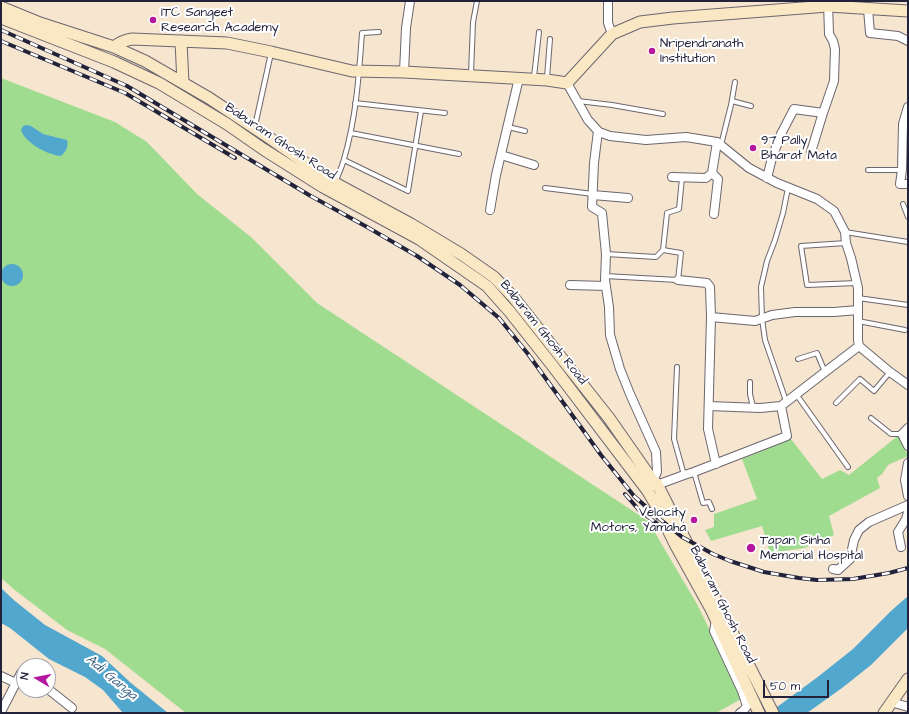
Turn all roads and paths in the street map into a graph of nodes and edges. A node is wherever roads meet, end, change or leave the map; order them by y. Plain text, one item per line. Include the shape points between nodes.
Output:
1 (410, 1) edge
2 (477, 1) edge
3 (608, 1) edge
4 (828, 4) edge
5 (792, 5) edge
6 (1, 7) edge
7 (868, 9) junction
8 (908, 11) edge
9 (1, 18) edge
10 (379, 32) dead end
11 (538, 32) dead end
12 (612, 34) junction
13 (59, 35) junction
14 (550, 39) dead end
15 (150, 40) junction
16 (181, 41) junction
17 (908, 41) edge
18 (114, 47) junction
19 (272, 52) junction
20 (136, 57) junction
21 (127, 68) junction
22 (359, 71) junction
23 (404, 72) junction
24 (471, 75) junction
25 (519, 78) junction
26 (534, 79) junction
27 (547, 80) junction
28 (567, 82) junction
29 (735, 82) dead end
30 (183, 83) junction
31 (576, 101) junction
32 (732, 101) junction
33 (355, 103) junction
34 (751, 106) dead end
35 (908, 107) edge
36 (421, 110) junction
37 (445, 113) dead end
38 (823, 113) junction
39 (663, 114) dead end
40 (508, 127) junction
41 (254, 129) junction
42 (525, 131) dead end
43 (598, 131) junction
44 (351, 133) junction
45 (906, 136) edge
46 (719, 144) junction
47 (416, 145) junction
48 (812, 152) dead end
49 (459, 154) dead end
50 (501, 155) junction
51 (344, 160) junction
52 (534, 165) dead end
53 (868, 170) dead end
54 (902, 170) junction
55 (712, 173) junction
56 (672, 177) dead end
57 (682, 177) junction
58 (767, 178) junction
59 (335, 183) junction
60 (908, 184) edge
61 (788, 187) junction
62 (546, 188) dead end
63 (593, 194) junction
64 (628, 198) dead end
65 (903, 204) dead end
66 (490, 210) dead end
67 (714, 214) dead end
68 (908, 217) edge
69 (844, 232) junction
70 (908, 242) edge
71 (846, 243) junction
72 (663, 250) junction
73 (606, 254) junction
74 (605, 276) junction
75 (678, 280) junction
76 (857, 283) junction
77 (570, 285) dead end
78 (606, 286) junction
79 (858, 298) junction
80 (908, 305) edge
81 (858, 310) junction
82 (711, 317) junction
83 (762, 319) junction
84 (858, 321) junction
85 (905, 330) dead end
86 (859, 346) junction
87 (798, 359) dead end
88 (677, 367) dead end
89 (825, 372) junction
90 (890, 372) junction
91 (750, 382) dead end
92 (908, 385) edge
93 (796, 394) junction
94 (836, 403) dead end
95 (784, 404) junction
96 (709, 406) junction
97 (753, 407) junction
98 (871, 418) dead end
99 (905, 431) edge
100 (908, 446) edge
101 (908, 463) edge
102 (716, 464) junction
103 (848, 467) dead end
104 (694, 472) junction
105 (684, 475) junction
106 (652, 485) junction
107 (908, 496) edge
108 (908, 506) edge
109 (712, 509) dead end
110 (908, 512) edge
111 (901, 547) dead end
112 (833, 569) dead end
113 (721, 624) junction
114 (1, 676) edge
115 (908, 679) edge
116 (16, 683) joint
117 (56, 695) edge
118 (892, 702) junction
119 (908, 707) edge
120 (72, 708) dead end
121 (1, 712) edge
122 (740, 713) edge
123 (759, 713) edge
124 (773, 713) edge
125 (884, 713) edge

1 - 23 street
2 - 24 lane via 473,22
3 - 12 street via 608,23
4 - 5 main road
4 - 7 main road
4 - 38 street via 829,34 836,49 834,82
5 - 12 main road via 640,22
6 - 13 main road, Baburam Ghosh Road via 40,23
7 - 8 main road
7 - 17 street via 870,33 898,36
9 - 13 main road, Baburam Ghosh Road
10 - 22 lane via 362,33
11 - 26 lane
12 - 28 main road
13 - 18 main road, Baburam Ghosh Road
13 - 21 main road, Baburam Ghosh Road
14 - 27 lane
15 - 16 main road
15 - 18 main road via 125,40
15 - 20 main road
16 - 19 main road via 227,43
16 - 30 main road
18 - 20 main road, Baburam Ghosh Road
19 - 22 main road
19 - 41 lane
20 - 21 main road
20 - 30 main road, Baburam Ghosh Road
21 - 106 main road, Baburam Ghosh Road via 196,105 323,187 419,239 487,286 599,425
22 - 23 main road
22 - 33 lane
23 - 24 main road
24 - 25 main road
25 - 26 main road
25 - 40 street
26 - 27 main road
27 - 28 main road
28 - 31 street
29 - 32 lane
30 - 41 main road, Baburam Ghosh Road
31 - 39 lane
31 - 43 street
32 - 34 lane
32 - 46 lane
33 - 36 lane
33 - 44 lane
35 - 45 street via 903,124
36 - 37 lane
36 - 47 lane
38 - 48 street
38 - 58 street via 794,109 781,134
40 - 42 lane
40 - 50 street
41 - 59 main road, Baburam Ghosh Road
43 - 46 street via 610,136 646,140 686,137
43 - 63 street
44 - 47 lane
44 - 51 lane
45 - 54 street
46 - 55 street
46 - 58 street via 749,168
47 - 49 lane
47 - 51 lane via 408,191
50 - 52 street
50 - 66 street
51 - 59 lane
53 - 54 lane
54 - 60 street via 900,184
55 - 57 street via 706,178
55 - 67 street via 718,179
56 - 57 street
57 - 72 lane via 679,209 667,213
58 - 61 street
59 - 106 main road, Baburam Ghosh Road via 411,224 494,277 514,298 609,418
61 - 69 street via 817,199 834,211
61 - 83 lane via 761,287
62 - 63 lane
63 - 64 street
63 - 73 street via 592,207 602,213
65 - 68 lane
69 - 70 lane
69 - 71 street
71 - 76 street
71 - 76 lane via 801,246 807,285
72 - 73 lane via 656,257
72 - 75 lane via 681,253
73 - 74 street
74 - 75 lane
74 - 78 street
75 - 82 street via 707,283 710,287
76 - 79 street
77 - 78 street
78 - 106 street via 610,335 630,394 656,452 657,472
79 - 80 lane
79 - 81 street
81 - 83 street via 795,312
81 - 84 street
82 - 83 street
82 - 96 street
83 - 95 lane via 765,340
84 - 85 lane
84 - 86 street
86 - 89 street
86 - 90 street
87 - 89 lane via 817,353
88 - 105 lane via 674,439
89 - 93 street
90 - 92 street
90 - 94 lane via 874,391 860,379
91 - 97 lane
93 - 95 street
93 - 103 lane
95 - 97 street
95 - 102 street via 786,436
96 - 97 street
96 - 102 street via 708,429
98 - 99 lane via 892,434
99 - 100 street
101 - 107 street via 905,480
102 - 104 street
104 - 105 street
104 - 109 lane via 703,503 709,502
105 - 106 street
106 - 113 main road, Baburam Ghosh Road via 698,566
108 - 112 street via 869,522 859,530 850,559 838,570
110 - 111 street via 898,532
113 - 122 street via 714,631 747,706
113 - 123 main road, Baburam Ghosh Road
113 - 124 main road, Baburam Ghosh Road
114 - 116 street
115 - 118 main road
116 - 121 street
117 - 120 street
118 - 119 street
118 - 125 main road

